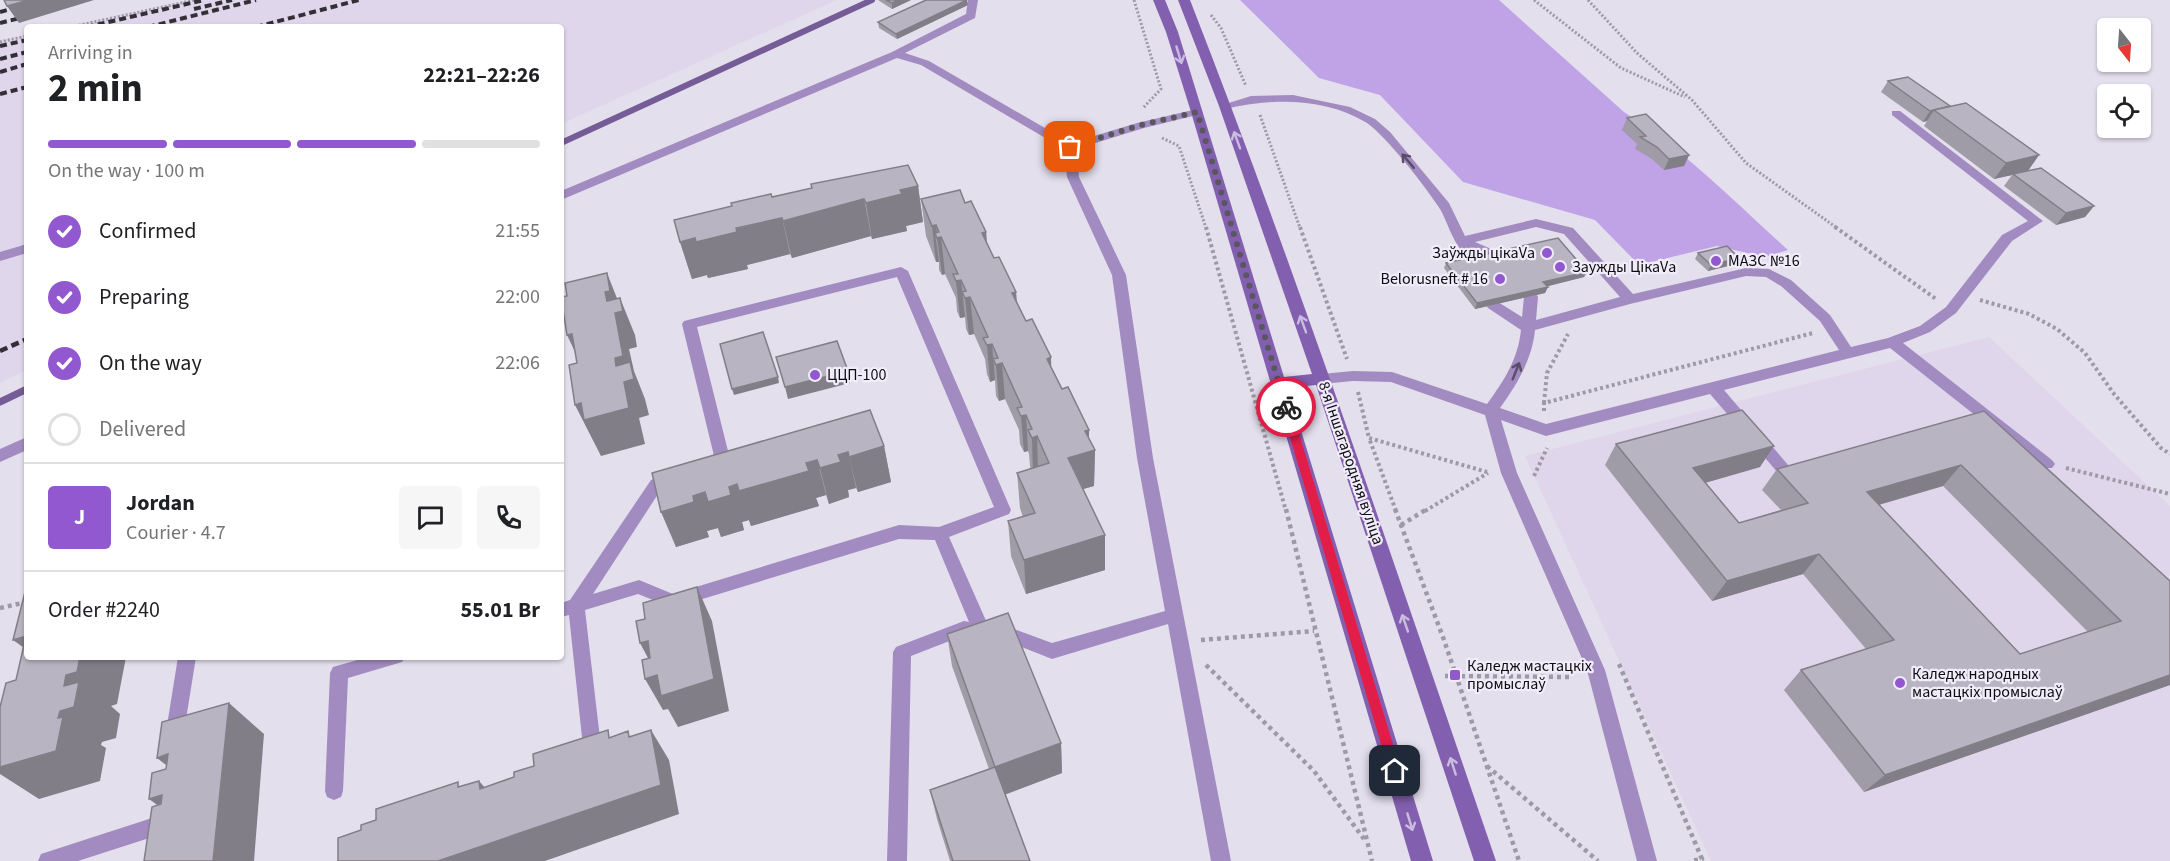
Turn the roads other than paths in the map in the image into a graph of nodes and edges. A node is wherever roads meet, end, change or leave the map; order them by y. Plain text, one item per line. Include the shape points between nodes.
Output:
1 (973, 0) edge
2 (1159, 0) edge
3 (1184, 0) edge
4 (896, 54) junction
5 (1211, 109) junction
6 (1896, 112) dead end
7 (1070, 147) junction
8 (564, 195) edge
9 (1461, 241) junction
10 (24, 249) edge
11 (0, 257) edge
12 (1498, 257) edge
13 (1478, 261) edge
14 (1462, 265) edge
15 (1531, 297) edge
16 (1630, 299) junction
17 (1509, 302) edge
18 (1492, 305) edge
19 (1527, 327) junction
20 (1892, 342) junction
21 (1847, 352) junction
22 (1322, 379) junction
23 (1279, 383) junction
24 (1714, 388) junction
25 (1491, 410) junction
26 (24, 444) edge
27 (0, 456) edge
28 (2047, 464) road end
29 (1790, 477) edge
30 (940, 534) junction
31 (568, 608) edge
32 (1175, 615) junction
33 (978, 623) junction
34 (187, 660) edge
35 (385, 660) edge
36 (592, 747) edge
37 (171, 758) edge
38 (334, 791) dead end
39 (164, 803) edge
40 (48, 861) edge
41 (897, 861) edge
42 (1221, 861) edge
43 (1422, 861) edge
44 (1485, 861) edge
45 (1647, 861) edge

1 - 4 lane via 971,16
2 -> 5 main road, 8-я Іншагародняя вуліца
3 - 5 main road, 8-я Іншагародняя вуліца
4 - 7 lane via 925,63
4 - 8 lane
5 - 7 lane
9 -> 5 lane via 1445,206 1386,134 1353,111 1293,98 1251,99
22 -> 5 main road, 8-я Іншагародняя вуліца
5 - 23 main road, 8-я Іншагародняя вуліца
6 - 20 lane via 2037,221 2007,238 1951,310 1925,328
7 - 32 lane via 1073,177 1119,275 1145,458
9 - 12 lane
9 - 13 lane
9 - 14 lane
9 - 16 lane via 1536,223 1568,231
10 - 11 lane
15 - 19 lane
16 - 19 lane
16 - 21 lane via 1746,272 1769,273 1825,318
17 - 19 lane
18 - 19 lane
25 -> 19 lane via 1513,379 1526,346
20 - 21 lane
20 - 28 lane
21 - 24 lane
22 - 23 main road
22 - 25 lane via 1392,377
44 -> 22 main road, 8-я Іншагародняя вуліца
23 -> 43 main road, 8-я Іншагародняя вуліца
24 - 25 lane via 1546,430
24 - 29 lane
25 - 45 lane via 1509,473 1596,670
26 - 27 lane
30 - 31 lane via 900,532 674,601 639,587
30 - 31 lane via 1003,510 901,271 689,324 723,464 657,484
30 - 33 lane
31 - 36 lane
32 - 33 lane via 1052,651
32 - 42 lane
33 - 41 lane via 902,652
34 - 37 lane
35 - 38 lane via 339,673
39 - 40 lane via 159,834

